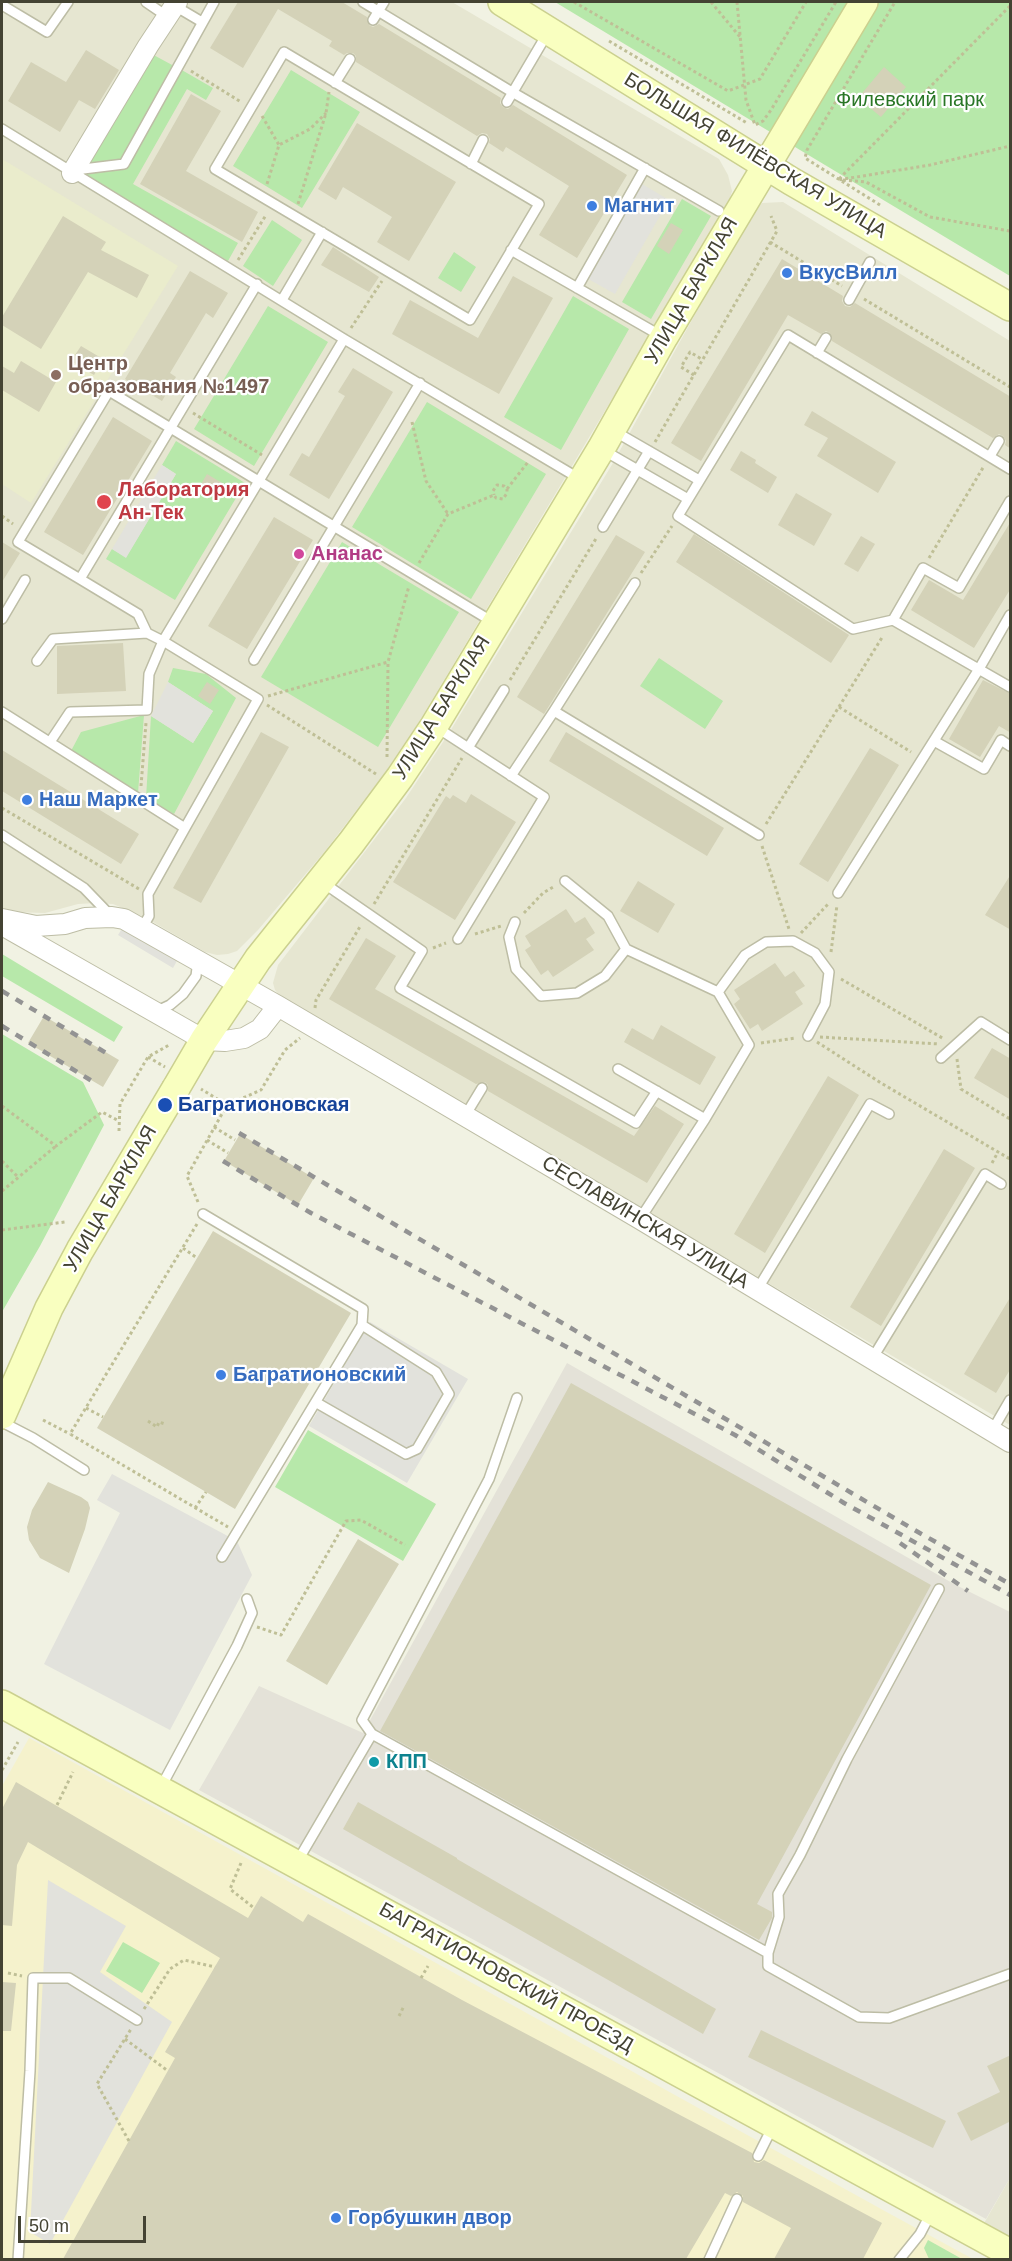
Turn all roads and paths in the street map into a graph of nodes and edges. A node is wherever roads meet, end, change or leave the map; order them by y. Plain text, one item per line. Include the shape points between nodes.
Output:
1 (68, 2) edge
2 (146, 2) edge
3 (214, 2) edge
4 (363, 2) edge
5 (502, 2) edge
6 (574, 2) edge
7 (711, 2) edge
8 (737, 2) edge
9 (806, 2) edge
10 (836, 2) edge
11 (864, 2) edge
12 (895, 2) edge
13 (2, 5) edge
14 (381, 6) edge
15 (1011, 6) edge
16 (174, 8) edge
17 (373, 20) dead end
18 (202, 22) junction
19 (549, 30) junction
20 (605, 38) dead end
21 (740, 38) junction
22 (350, 59) dead end
23 (179, 63) junction
24 (335, 83) junction
25 (745, 85) junction
26 (512, 92) junction
27 (507, 102) dead end
28 (251, 108) junction
29 (326, 113) junction
30 (747, 123) dead end
31 (2, 129) edge
32 (483, 140) dead end
33 (279, 145) junction
34 (1011, 146) edge
35 (803, 147) dead end
36 (807, 150) junction
37 (805, 158) dead end
38 (471, 164) junction
39 (766, 165) junction
40 (645, 168) junction
41 (74, 172) junction
42 (838, 180) junction
43 (273, 203) junction
44 (719, 212) dead end
45 (771, 216) dead end
46 (296, 217) junction
47 (1011, 231) edge
48 (322, 232) junction
49 (770, 242) junction
50 (511, 250) junction
51 (870, 262) dead end
52 (232, 269) junction
53 (388, 272) junction
54 (257, 284) junction
55 (577, 288) junction
56 (851, 296) junction
57 (282, 300) junction
58 (1011, 307) edge
59 (664, 337) junction
60 (826, 338) dead end
61 (344, 339) junction
62 (817, 353) junction
63 (703, 360) junction
64 (694, 375) junction
65 (420, 382) junction
66 (1011, 387) edge
67 (408, 404) junction
68 (183, 407) junction
69 (170, 428) junction
70 (607, 439) junction
71 (999, 441) dead end
72 (649, 451) junction
73 (536, 452) junction
74 (990, 456) junction
75 (271, 460) junction
76 (1011, 469) edge
77 (638, 470) junction
78 (582, 480) junction
79 (699, 480) junction
80 (259, 481) junction
81 (507, 489) junction
82 (494, 495) junction
83 (688, 499) junction
84 (1011, 501) edge
85 (448, 514) junction
86 (678, 516) junction
87 (334, 526) junction
88 (603, 526) joint
89 (923, 567) junction
90 (413, 574) junction
91 (80, 579) junction
92 (26, 580) dead end
93 (635, 583) joint
94 (1011, 615) edge
95 (2, 619) edge
96 (893, 620) junction
97 (496, 624) junction
98 (147, 633) junction
99 (163, 641) junction
100 (254, 660) dead end
101 (37, 661) dead end
102 (388, 662) junction
103 (979, 669) junction
104 (1011, 687) edge
105 (504, 690) joint
106 (258, 699) junction
107 (838, 707) junction
108 (147, 710) junction
109 (2, 711) edge
110 (554, 711) junction
111 (434, 726) junction
112 (934, 741) junction
113 (50, 742) junction
114 (1011, 746) edge
115 (468, 748) junction
116 (393, 753) dead end
117 (922, 759) junction
118 (381, 768) dead end
119 (511, 776) junction
120 (140, 799) junction
121 (2, 808) edge
122 (185, 828) junction
123 (2, 835) edge
124 (759, 835) junction
125 (321, 881) junction
126 (565, 881) joint
127 (838, 893) junction
128 (148, 894) junction
129 (368, 914) junction
130 (112, 917) junction
131 (2, 922) edge
132 (515, 922) joint
133 (142, 928) junction
134 (458, 939) dead end
135 (793, 941) junction
136 (626, 949) junction
137 (193, 958) junction
138 (829, 972) junction
139 (240, 984) junction
140 (718, 992) junction
141 (278, 1006) junction
142 (155, 1012) junction
143 (308, 1024) junction
144 (808, 1036) junction
145 (204, 1040) junction
146 (1011, 1040) edge
147 (169, 1045) dead end
148 (749, 1045) junction
149 (956, 1046) junction
150 (505, 1050) junction
151 (941, 1058) dead end
152 (499, 1059) dead end
153 (618, 1069) dead end
154 (482, 1088) dead end
155 (657, 1091) junction
156 (226, 1105) dead end
157 (2, 1106) edge
158 (889, 1114) dead end
159 (221, 1116) dead end
160 (465, 1116) junction
161 (705, 1119) junction
162 (1011, 1119) edge
163 (119, 1121) junction
164 (214, 1127) junction
165 (119, 1131) dead end
166 (207, 1140) junction
167 (235, 1140) dead end
168 (56, 1146) junction
169 (228, 1153) dead end
170 (1011, 1159) edge
171 (2, 1161) edge
172 (18, 1177) junction
173 (1001, 1184) dead end
174 (2, 1191) edge
175 (203, 1214) junction
176 (640, 1219) junction
177 (65, 1222) dead end
178 (2, 1230) edge
179 (183, 1248) junction
180 (198, 1258) dead end
181 (758, 1290) junction
182 (362, 1325) junction
183 (872, 1359) junction
184 (517, 1398) dead end
185 (1011, 1400) edge
186 (317, 1403) junction
187 (86, 1407) junction
188 (3, 1412) edge
189 (103, 1417) dead end
190 (43, 1420) dead end
191 (148, 1421) dead end
192 (165, 1424) dead end
193 (992, 1431) junction
194 (70, 1434) junction
195 (1011, 1442) edge
196 (84, 1470) dead end
197 (206, 1492) dead end
198 (195, 1508) junction
199 (237, 1533) junction
200 (405, 1545) dead end
201 (222, 1557) dead end
202 (939, 1589) dead end
203 (247, 1599) dead end
204 (247, 1623) junction
205 (2, 1704) edge
206 (372, 1734) junction
207 (18, 1742) dead end
208 (2, 1770) edge
209 (73, 1772) dead end
210 (159, 1789) junction
211 (57, 1805) dead end
212 (241, 1863) dead end
213 (296, 1864) junction
214 (254, 1908) dead end
215 (768, 1953) junction
216 (428, 1966) dead end
217 (215, 1967) dead end
218 (1011, 1974) edge
219 (422, 1978) dead end
220 (404, 2006) dead end
221 (399, 2016) dead end
222 (137, 2020) junction
223 (124, 2039) junction
224 (168, 2071) dead end
225 (774, 2124) junction
226 (129, 2141) dead end
227 (758, 2156) dead end
228 (737, 2199) dead end
229 (933, 2210) junction
230 (1011, 2253) edge
231 (18, 2259) edge
232 (709, 2259) edge
233 (899, 2259) edge

1 - 13 lane via 47,32
2 - 16 lane
3 - 18 lane
4 - 14 lane
5 - 19 main road, БОЛЬШАЯ ФИЛЁВСКАЯ УЛИЦА
6 - 25 path via 728,91
7 - 21 path
8 - 21 path
9 - 25 path via 760,79
10 - 25 path via 763,121 756,125 746,100
11 - 39 main road, УЛИЦА БАРКЛАЯ
12 - 36 path
14 - 17 lane
14 - 26 lane
15 - 42 path
16 - 18 lane
16 - 41 street
18 - 23 lane
19 - 26 lane
19 - 39 main road, БОЛЬШАЯ ФИЛЁВСКАЯ УЛИЦА
20 - 30 path
21 - 25 path
22 - 24 lane
23 - 28 path
23 - 41 lane via 124,164
24 - 28 lane via 284,52
24 - 29 path
24 - 38 lane
26 - 27 lane
26 - 40 lane
28 - 33 path via 263,117
28 - 43 lane via 215,169
29 - 33 path via 310,129
29 - 46 path
31 - 41 lane
32 - 38 lane
33 - 43 path via 266,186
34 - 42 path via 930,165
35 - 36 path
36 - 37 path
38 - 50 lane via 539,204
39 - 58 main road, БОЛЬШАЯ ФИЛЁВСКАЯ УЛИЦА
39 - 59 main road, УЛИЦА БАРКЛАЯ
40 - 44 lane
40 - 55 lane
41 - 52 lane
42 - 47 path via 866,182 930,217
43 - 46 lane
43 - 52 path
45 - 49 path via 777,231
46 - 48 lane
48 - 53 lane
48 - 57 lane
49 - 56 path
49 - 63 path
50 - 53 lane via 470,320
50 - 55 lane
51 - 56 lane
52 - 54 lane
53 - 61 path
54 - 57 lane
54 - 68 lane
55 - 59 lane
56 - 66 path
57 - 61 lane
59 - 70 main road, УЛИЦА БАРКЛАЯ
60 - 62 lane
61 - 65 lane
61 - 75 lane
62 - 74 lane
62 - 79 lane via 788,335
63 - 64 path
63 - 64 path via 690,352 681,367
64 - 72 path
65 - 67 lane
65 - 73 lane
67 - 85 path via 426,481
67 - 87 lane
68 - 69 lane
68 - 75 path
69 - 80 lane
69 - 91 lane
69 - 91 lane via 109,391 18,542
70 - 72 lane
70 - 77 lane
70 - 78 main road, УЛИЦА БАРКЛАЯ
71 - 74 lane
72 - 77 lane
72 - 79 lane
73 - 78 lane
73 - 81 path
74 - 76 lane
74 - 89 path
75 - 80 lane
77 - 83 lane
77 - 88 lane
78 - 97 main road, УЛИЦА БАРКЛАЯ
79 - 83 lane
80 - 87 lane
80 - 99 lane
81 - 82 path via 503,499
81 - 82 path via 497,485
82 - 85 path
83 - 86 lane
84 - 89 lane via 959,588
85 - 90 path
86 - 93 path
86 - 96 lane via 853,629
87 - 90 lane
87 - 100 lane
88 - 105 path
89 - 96 lane
90 - 97 lane
90 - 102 path
91 - 98 lane via 138,614
92 - 95 lane
93 - 110 lane
94 - 103 lane
96 - 103 lane
96 - 107 path
97 - 111 main road, УЛИЦА БАРКЛАЯ
98 - 99 lane
98 - 101 lane via 53,639
99 - 106 lane
99 - 108 lane via 149,674
102 - 106 path
102 - 116 path via 387,762
103 - 104 lane
103 - 112 lane
105 - 115 lane
106 - 118 path via 376,774
106 - 122 lane
107 - 117 path
107 - 124 path
108 - 113 lane via 70,712
108 - 120 path
109 - 113 lane
110 - 119 lane
110 - 124 lane
111 - 115 lane
111 - 125 main road, УЛИЦА БАРКЛАЯ
112 - 114 lane via 984,770 1001,740
112 - 117 lane
113 - 120 lane
115 - 119 lane
115 - 129 path
117 - 127 lane
119 - 134 lane via 544,797
120 - 122 lane
121 - 128 path
122 - 128 lane
123 - 130 lane via 84,888
124 - 135 path
125 - 129 lane
125 - 139 main road, УЛИЦА БАРКЛАЯ
126 - 132 path via 543,893
126 - 136 lane via 608,916
127 - 135 path
127 - 138 path
128 - 133 lane via 149,916
129 - 143 path via 316,1000
129 - 150 lane via 422,951 400,988
130 - 131 street, СЕСЛАВИНСКАЯ УЛИЦА via 36,926
130 - 133 street, СЕСЛАВИНСКАЯ УЛИЦА
131 - 142 street, СЕСЛАВИНСКАЯ УЛИЦА
132 - 136 lane via 508,937 516,969 542,996 576,993 604,976
133 - 137 street, СЕСЛАВИНСКАЯ УЛИЦА
135 - 138 lane via 815,953
135 - 140 lane via 766,942 745,955
136 - 140 lane
137 - 139 street, СЕСЛАВИНСКАЯ УЛИЦА
137 - 142 lane via 196,976 183,994
138 - 144 lane via 825,1004
138 - 149 path
139 - 141 street, СЕСЛАВИНСКАЯ УЛИЦА
139 - 145 main road, УЛИЦА БАРКЛАЯ
140 - 148 lane
141 - 143 street, СЕСЛАВИНСКАЯ УЛИЦА
141 - 145 street via 260,1029 244,1038
142 - 145 street, СЕСЛАВИНСКАЯ УЛИЦА
143 - 156 path via 300,1038 285,1050 261,1090
143 - 160 street, СЕСЛАВИНСКАЯ УЛИЦА
144 - 148 path
144 - 149 path
144 - 170 path
145 - 188 main road, УЛИЦА БАРКЛАЯ, bridge via 80,1250 49,1308
146 - 149 lane via 981,1022
147 - 163 path via 148,1057 120,1104
148 - 161 lane
149 - 151 lane
149 - 162 path via 961,1089
150 - 152 lane
150 - 155 lane via 636,1123
153 - 155 lane
154 - 160 lane
155 - 161 lane
157 - 168 path
158 - 181 lane via 870,1104
159 - 164 path
160 - 176 street, СЕСЛАВИНСКАЯ УЛИЦА
161 - 176 lane
163 - 165 path
163 - 168 path via 102,1112
164 - 166 path
164 - 167 path
166 - 169 path
166 - 175 path via 187,1176
168 - 172 path
171 - 172 path
172 - 174 path
173 - 183 lane via 985,1174
175 - 179 path
175 - 182 lane via 363,1309
176 - 181 street, СЕСЛАВИНСКАЯ УЛИЦА
177 - 178 path
179 - 180 path
179 - 187 path
181 - 183 street, СЕСЛАВИНСКАЯ УЛИЦА
182 - 186 lane
182 - 186 lane via 436,1372 449,1394 417,1449 406,1454
183 - 193 street, СЕСЛАВИНСКАЯ УЛИЦА
184 - 206 lane via 489,1479 362,1720
185 - 193 lane
186 - 199 lane
187 - 189 path
187 - 194 path
188 - 196 lane via 33,1438
190 - 194 path
191 - 192 path via 157,1427 159,1422
193 - 195 street, СЕСЛАВИНСКАЯ УЛИЦА
194 - 198 path
197 - 198 path
198 - 199 path
199 - 201 lane
200 - 204 path via 362,1520 346,1521 281,1635
202 - 215 lane via 778,1894 779,1917
203 - 204 lane via 252,1613
204 - 210 lane
205 - 210 main road, БАГРАТИОНОВСКИЙ ПРОЕЗД
206 - 213 lane
206 - 215 lane
207 - 208 path
209 - 211 path
210 - 213 main road, БАГРАТИОНОВСКИЙ ПРОЕЗД
212 - 214 path via 230,1889
213 - 225 main road, БАГРАТИОНОВСКИЙ ПРОЕЗД
215 - 218 lane via 768,1965 859,2017 889,2018
216 - 219 path
217 - 222 path via 184,1960 170,1969
220 - 221 path
222 - 223 path
222 - 231 lane via 69,1978 33,1978
223 - 224 path
223 - 226 path via 97,2084
225 - 227 lane
225 - 229 main road, БАГРАТИОНОВСКИЙ ПРОЕЗД
228 - 232 lane
229 - 230 main road, БАГРАТИОНОВСКИЙ ПРОЕЗД
229 - 233 lane via 920,2234

